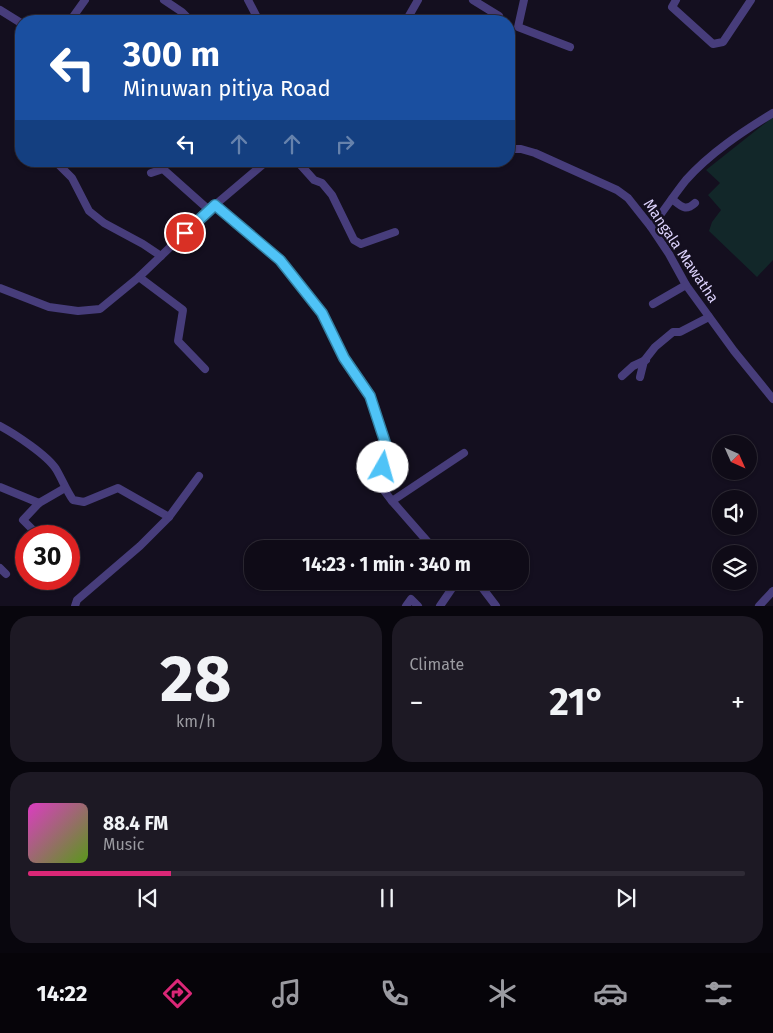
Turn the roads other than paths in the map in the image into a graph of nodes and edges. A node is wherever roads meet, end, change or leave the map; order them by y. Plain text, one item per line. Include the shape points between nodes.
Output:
1 (86, 0) edge
2 (164, 0) edge
3 (248, 0) edge
4 (418, 0) edge
5 (473, 0) edge
6 (524, 0) edge
7 (676, 0) edge
8 (751, 0) edge
9 (0, 10) edge
10 (75, 15) edge
11 (185, 15) edge
12 (256, 15) edge
13 (409, 15) edge
14 (497, 15) edge
15 (15, 19) edge
16 (570, 47) dead end
17 (773, 113) edge
18 (515, 149) edge
19 (61, 167) edge
20 (260, 167) edge
21 (302, 167) edge
22 (152, 173) dead end
23 (672, 199) junction
24 (695, 203) dead end
25 (212, 208) junction
26 (651, 227) junction
27 (395, 232) dead end
28 (161, 256) junction
29 (139, 277) junction
30 (686, 285) junction
31 (0, 288) edge
32 (653, 304) dead end
33 (709, 317) junction
34 (646, 360) junction
35 (205, 369) dead end
36 (622, 376) dead end
37 (640, 377) dead end
38 (773, 399) edge
39 (0, 426) edge
40 (464, 453) dead end
41 (199, 476) dead end
42 (0, 487) edge
43 (65, 488) junction
44 (392, 501) junction
45 (39, 503) junction
46 (169, 517) junction
47 (28, 525) edge
48 (426, 540) edge
49 (0, 568) edge
50 (6, 574) dead end
51 (451, 590) edge
52 (484, 590) edge
53 (773, 591) edge
54 (74, 606) edge
55 (406, 606) edge
56 (418, 606) edge
57 (440, 606) edge
58 (496, 606) edge
59 (759, 606) edge

1 - 10 street
2 - 11 street
3 - 12 street
4 - 13 street
5 - 14 street
6 - 16 street via 518,28
7 - 8 street via 672,7 713,44 723,42
9 - 15 street
17 - 23 street via 738,135 700,166
18 - 26 street, Mangala Mawatha via 535,154 623,193
19 - 28 street via 72,178 89,211
20 - 25 street
21 - 27 street via 332,195 354,240 361,244
22 - 25 street via 163,169
23 - 24 street via 683,207 690,208
23 - 26 street
25 - 28 street
25 - 44 street via 280,260 322,313 344,358 370,396 388,457 377,477
26 - 30 street, Mangala Mawatha
28 - 29 street
29 - 31 street via 100,309 78,311 49,307
29 - 35 street via 183,310 178,341
30 - 32 street
30 - 33 street, Mangala Mawatha
33 - 34 street via 680,332 673,332 655,347
33 - 38 street, Mangala Mawatha
34 - 36 street
34 - 37 street
39 - 43 street via 44,455 56,468
40 - 44 street
41 - 46 street
42 - 45 street
43 - 45 street
43 - 46 street via 73,500 84,502 118,488
44 - 48 street
45 - 47 street via 23,520
46 - 54 street
49 - 50 street
51 - 57 street
52 - 58 street
53 - 59 street
55 - 56 street via 411,599

